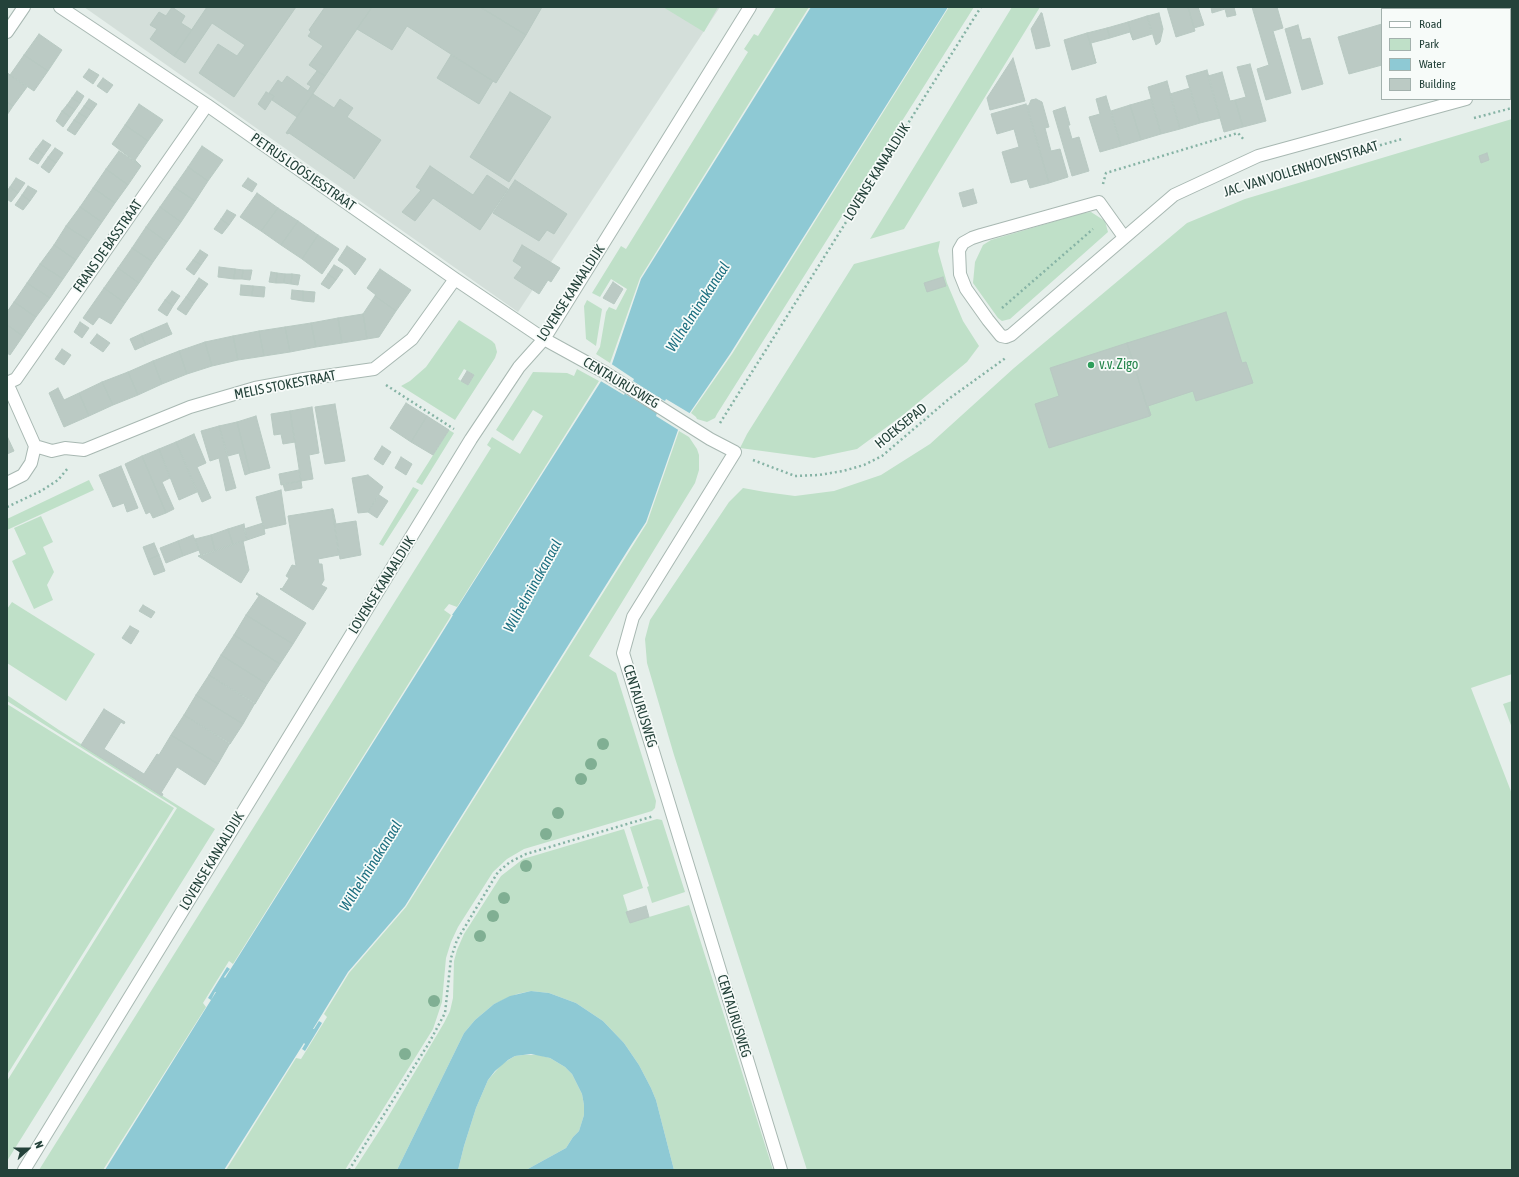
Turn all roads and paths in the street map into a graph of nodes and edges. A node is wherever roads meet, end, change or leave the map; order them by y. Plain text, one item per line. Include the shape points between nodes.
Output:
1 (24, 7) edge
2 (60, 7) edge
3 (750, 7) edge
4 (981, 7) edge
5 (7, 32) edge
6 (1462, 100) edge
7 (207, 105) junction
8 (1512, 107) edge
9 (1468, 120) dead end
10 (1409, 137) dead end
11 (1258, 156) junction
12 (1248, 183) dead end
13 (1099, 202) junction
14 (1109, 215) junction
15 (1124, 237) junction
16 (455, 279) junction
17 (988, 320) junction
18 (544, 339) junction
19 (1008, 357) dead end
20 (374, 369) junction
21 (7, 383) edge
22 (471, 439) junction
23 (710, 439) junction
24 (35, 446) junction
25 (84, 450) junction
26 (735, 452) junction
27 (7, 483) edge
28 (7, 508) edge
29 (671, 811) junction
30 (24, 1170) edge
31 (349, 1170) edge
32 (781, 1170) edge

1 - 5 street
2 - 7 street, PETRUS LOOSJESSTRAAT
3 - 18 street, LOVENSE KANAALDIJK
4 - 23 path, LOVENSE KANAALDIJK
6 - 11 street, JAC. VAN VOLLENHOVENSTRAAT
7 - 16 street, PETRUS LOOSJESSTRAAT
7 - 21 street, FRANS DE BASSTRAAT via 16,379
8 - 9 path
10 - 12 path, JAC. VAN VOLLENHOVENSTRAAT
11 - 13 path, JAC. VAN VOLLENHOVENSTRAAT via 1238,133 1106,173
11 - 15 street, JAC. VAN VOLLENHOVENSTRAAT via 1174,195
13 - 14 street
13 - 17 street, JAC. VAN VOLLENHOVENSTRAAT via 981,235 963,243 959,250 960,274 966,288
14 - 15 street
14 - 17 path
15 - 17 street, JAC. VAN VOLLENHOVENSTRAAT via 1011,335 1001,336
16 - 18 street, PETRUS LOOSJESSTRAAT
16 - 20 street via 412,339
18 - 22 street, LOVENSE KANAALDIJK via 518,367
18 - 23 street, CENTAURUSWEG via 604,372
19 - 26 path, HOEKSEPAD via 950,398 882,456 864,465 819,475 795,476
20 - 22 path via 382,383
20 - 25 street, MELIS STOKESTRAAT via 255,388 190,407
21 - 24 street
22 - 30 street, LOVENSE KANAALDIJK
23 - 26 street, CENTAURUSWEG
24 - 25 street, MELIS STOKESTRAAT via 52,451 65,448
24 - 27 street via 31,463 23,476
25 - 28 path via 58,480
26 - 29 street, CENTAURUSWEG via 633,617 623,653
29 - 31 path via 526,854 498,872 457,940 451,958 444,1013 436,1031
29 - 32 street, CENTAURUSWEG

